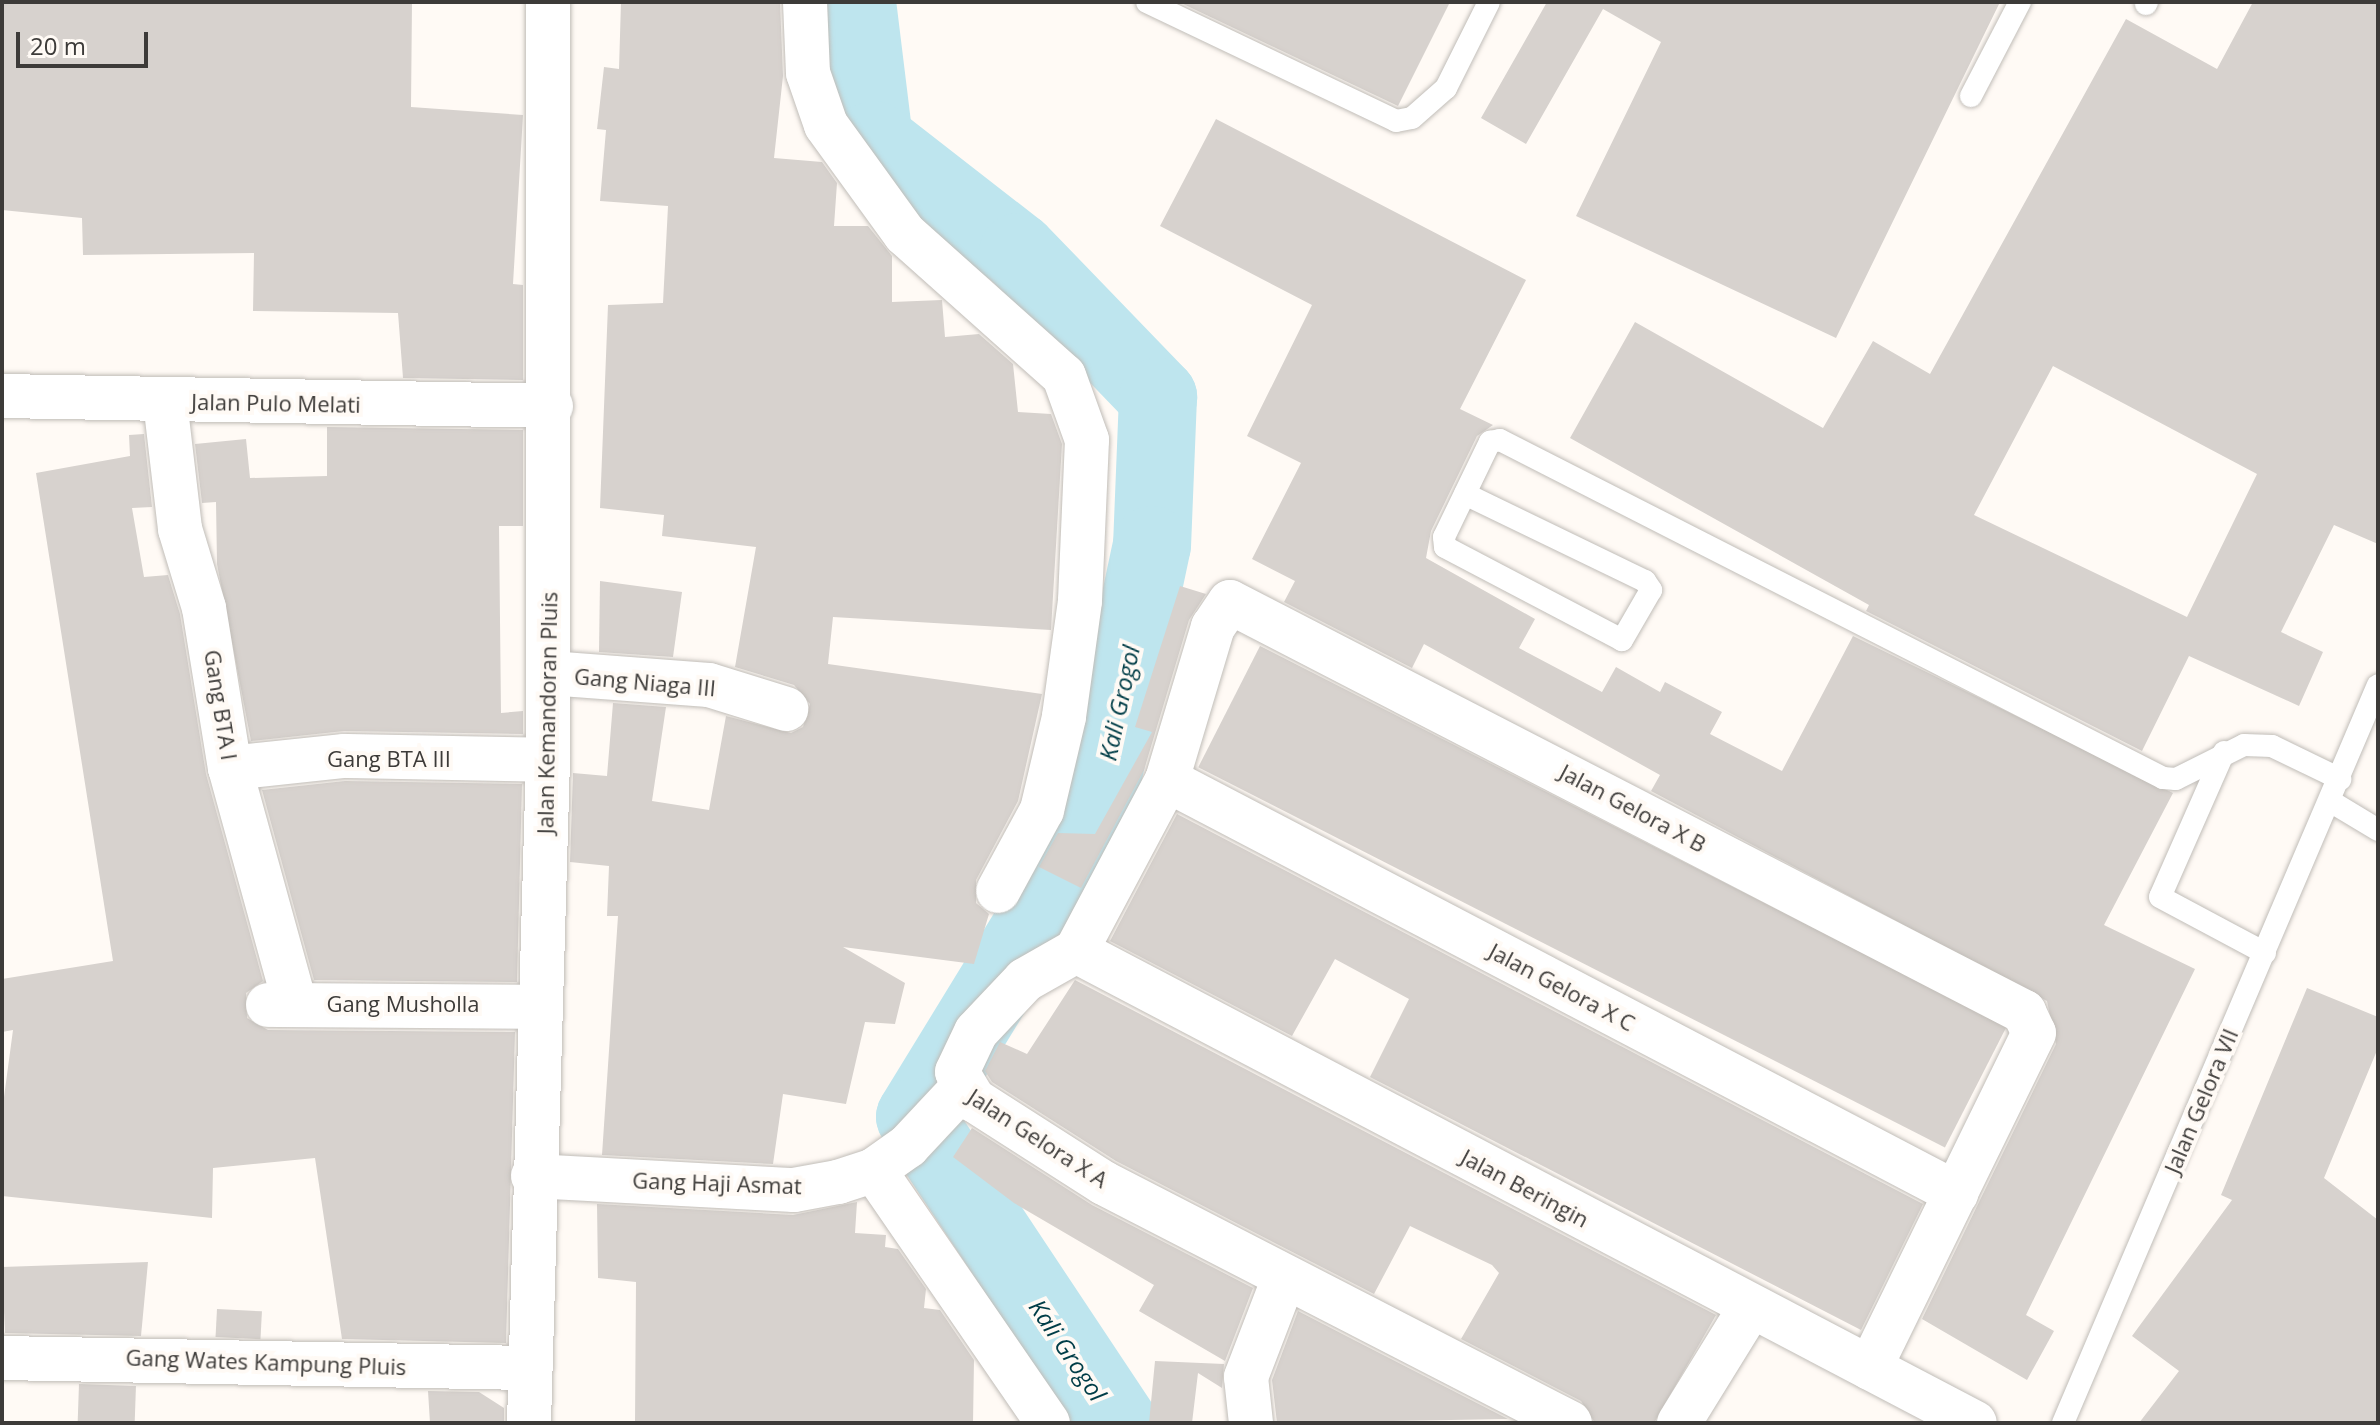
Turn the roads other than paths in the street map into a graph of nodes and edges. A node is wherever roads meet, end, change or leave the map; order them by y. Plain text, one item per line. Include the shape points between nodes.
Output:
1 (548, 2) edge
2 (805, 2) edge
3 (1147, 2) edge
4 (1489, 2) edge
5 (2020, 2) edge
6 (1971, 96) dead end
7 (2, 396) edge
8 (165, 401) junction
9 (551, 406) junction
10 (1465, 494) junction
11 (549, 673) junction
12 (2378, 685) edge
13 (786, 709) dead end
14 (2224, 752) junction
15 (548, 760) junction
16 (230, 768) junction
17 (2340, 779) junction
18 (1167, 780) junction
19 (2330, 801) junction
20 (2378, 830) edge
21 (998, 891) dead end
22 (1076, 951) junction
23 (2265, 953) junction
24 (282, 1004) joint
25 (539, 1007) junction
26 (962, 1088) junction
27 (906, 1145) junction
28 (533, 1176) junction
29 (1956, 1193) junction
30 (1284, 1278) junction
31 (1750, 1308) junction
32 (2, 1358) edge
33 (530, 1368) junction
34 (1870, 1368) junction
35 (529, 1423) edge
36 (1048, 1423) edge
37 (1251, 1423) edge
38 (1570, 1423) edge
39 (1679, 1423) edge
40 (1975, 1423) edge
41 (2063, 1423) edge

1 - 9 street, Jalan Kemandoran Pluis
2 - 21 street via 808,73 833,136 905,234 1064,376 1087,440 1080,601 1064,717 1042,810
3 - 4 lane via 1396,121 1412,118 1446,88
5 - 6 lane
7 - 8 street, Jalan Pulo Melati
8 - 9 street, Jalan Pulo Melati
8 - 16 street, Gang BTA I via 180,529 204,608
9 - 11 street, Jalan Kemandoran Pluis
10 - 10 lane via 1645,581 1651,590 1628,636 1615,637 1445,547
10 - 14 lane via 1490,442 1500,440 2163,778 2176,779
11 - 13 street, Gang Niaga III via 709,685
11 - 15 street, Jalan Kemandoran Pluis
12 - 17 lane, Jalan Gelora VII
14 - 17 lane via 2272,746
14 - 23 lane via 2160,897
15 - 16 street, Gang BTA III via 344,756
15 - 25 street, Jalan Kemandoran Pluis
16 - 24 street, Gang BTA I
17 - 19 lane, Jalan Gelora VII
18 - 22 street, Jalan Gelora X B
18 - 29 street, Jalan Gelora X C
18 - 29 street, Jalan Gelora X B via 1220,608 1244,604 2010,1004 2031,1018 2034,1033
19 - 20 lane
19 - 23 lane, Jalan Gelora VII
22 - 26 street, Jalan Gelora X A via 995,1006 960,1056
22 - 31 street, Jalan Beringin
23 - 41 lane, Jalan Gelora VII
24 - 25 street, Gang Musholla
25 - 28 street, Jalan Kemandoran Pluis
26 - 27 street
26 - 30 street, Jalan Gelora X A via 1104,1183
27 - 28 street, Gang Haji Asmat via 794,1190
27 - 36 street
28 - 33 street, Jalan Kemandoran Pluis
29 - 34 street, Jalan Gelora X B
30 - 37 street via 1246,1377
30 - 38 street, Jalan Gelora X A
31 - 34 street, Jalan Beringin
31 - 39 street
32 - 33 street, Gang Wates Kampung Pluis
33 - 35 street, Jalan Kemandoran Pluis
34 - 40 street, Jalan Beringin

